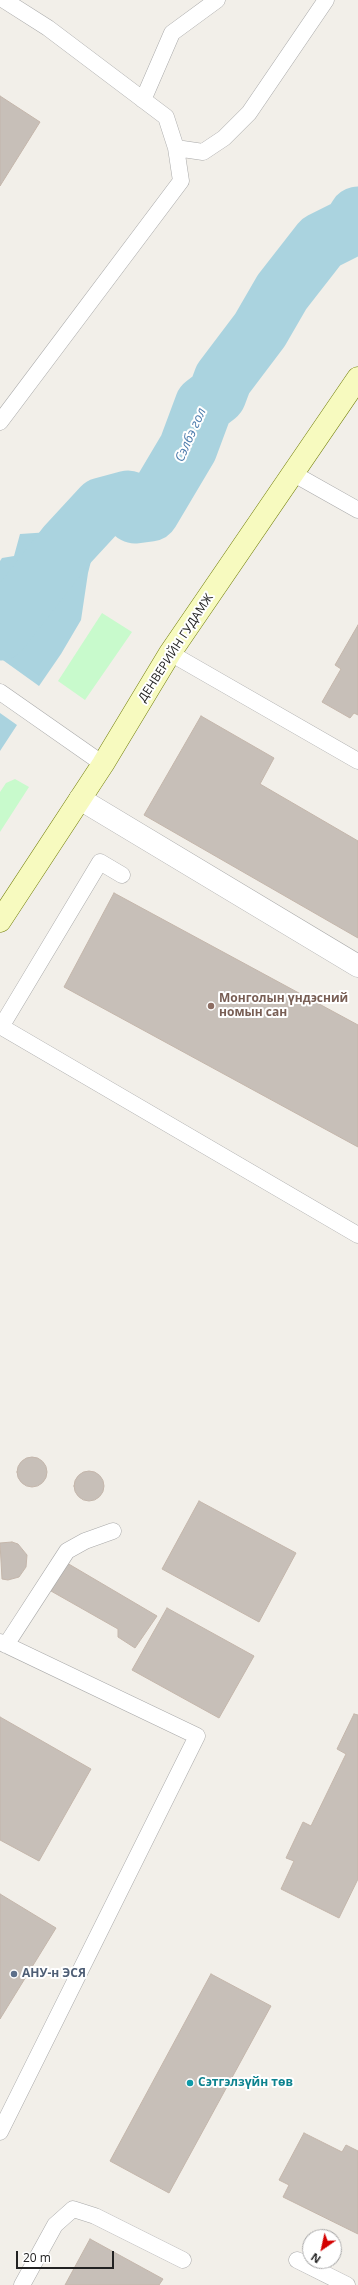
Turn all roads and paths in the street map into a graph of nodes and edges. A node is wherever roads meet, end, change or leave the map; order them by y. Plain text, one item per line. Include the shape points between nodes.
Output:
1 (4, 0) edge
2 (217, 0) edge
3 (326, 0) edge
4 (143, 100) junction
5 (176, 148) junction
6 (358, 378) edge
7 (0, 422) edge
8 (294, 474) junction
9 (358, 510) edge
10 (170, 653) junction
11 (0, 692) edge
12 (358, 761) edge
13 (103, 764) junction
14 (80, 798) junction
15 (122, 875) dead end
16 (0, 921) edge
17 (358, 966) edge
18 (1, 1027) edge
19 (358, 1235) edge
20 (112, 1531) dead end
21 (3, 1644) edge
22 (0, 2132) edge
23 (183, 2260) dead end
24 (297, 2260) dead end
25 (22, 2285) edge
26 (347, 2285) edge

1 - 4 lane via 48,28
2 - 4 lane via 172,33
3 - 5 lane via 244,118 224,138 203,152
4 - 5 lane via 166,117
5 - 7 lane via 181,181
6 - 8 street, ДЕНВЕРИЙН ГУДАМЖ
8 - 9 lane
8 - 10 street, ДЕНВЕРИЙН ГУДАМЖ
10 - 12 lane
10 - 13 street, ДЕНВЕРИЙН ГУДАМЖ
11 - 13 lane
13 - 14 street, ДЕНВЕРИЙН ГУДАМЖ
14 - 16 street, ДЕНВЕРИЙН ГУДАМЖ
14 - 17 street
15 - 18 lane via 100,862
18 - 19 lane
20 - 21 lane via 67,1551
21 - 22 lane via 197,1736
23 - 25 lane via 95,2216 73,2209 56,2225
24 - 26 lane

